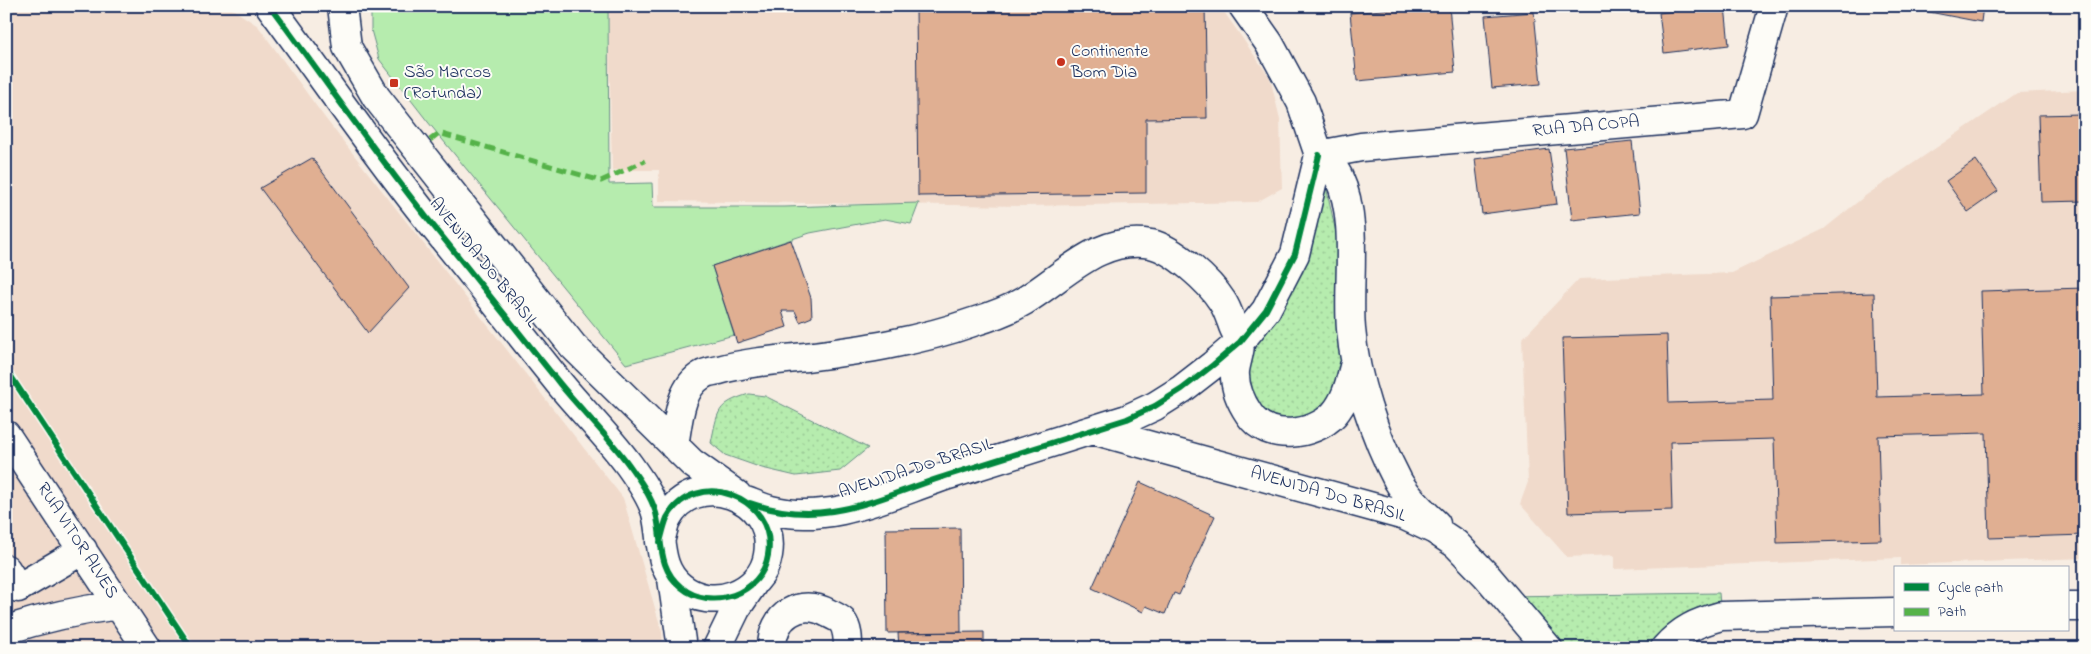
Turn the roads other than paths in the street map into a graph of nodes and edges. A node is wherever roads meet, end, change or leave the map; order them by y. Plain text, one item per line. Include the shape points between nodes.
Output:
1 (270, 6) edge
2 (342, 6) edge
3 (1243, 6) edge
4 (1774, 6) edge
5 (1320, 154) junction
6 (1240, 342) junction
7 (1355, 363) junction
8 (1093, 430) junction
9 (6, 435) edge
10 (674, 446) junction
11 (743, 499) junction
12 (660, 542) junction
13 (1456, 544) junction
14 (83, 550) junction
15 (6, 570) edge
16 (672, 578) junction
17 (754, 581) junction
18 (119, 605) junction
19 (2068, 607) edge
20 (2085, 607) edge
21 (1894, 612) edge
22 (6, 630) edge
23 (147, 648) edge
24 (682, 648) edge
25 (717, 648) edge
26 (772, 648) edge
27 (848, 648) edge
28 (1548, 648) edge
29 (1665, 648) edge

1 - 12 street, AVENIDA DO BRASIL via 424,214 628,463 656,513
2 - 10 street, AVENIDA DO BRASIL via 347,47 376,96 573,346
3 - 5 street via 1270,43 1301,102
4 - 5 street, RUA DA COPA via 1743,114 1361,147
5 - 6 street via 1295,254 1266,310
5 - 7 street via 1339,176 1347,205
6 - 7 street via 1235,373 1239,397 1250,417 1278,433 1296,433 1319,426 1333,415 1344,399
6 - 8 street via 1182,389 1154,406
6 - 10 street via 1222,301 1173,252 1152,244 1131,243 1104,248 1086,257 1023,301 973,323 906,341 737,365 702,375 690,386 682,403
7 - 13 street via 1380,439 1399,483
8 - 11 street, AVENIDA DO BRASIL via 850,508 797,514 772,510
8 - 13 street, AVENIDA DO BRASIL via 1405,516
9 - 14 street, RUA VITOR ALVES
10 - 11 street, AVENIDA DO BRASIL via 692,463
11 - 12 street via 719,491 698,494 682,501 668,517
11 - 17 street via 758,512 769,538 768,557
12 - 16 street via 664,565
13 - 28 street, AVENIDA DO BRASIL
14 - 15 street via 18,588
14 - 18 street, RUA VITOR ALVES
16 - 17 street via 682,589 705,598 725,598 743,591
16 - 24 street
17 - 25 street
18 - 22 street via 74,612
18 - 23 street, RUA VITOR ALVES
19 - 20 street
21 - 29 street via 1721,616 1677,634
26 - 27 street via 777,625 803,606 816,607 842,621 848,636

